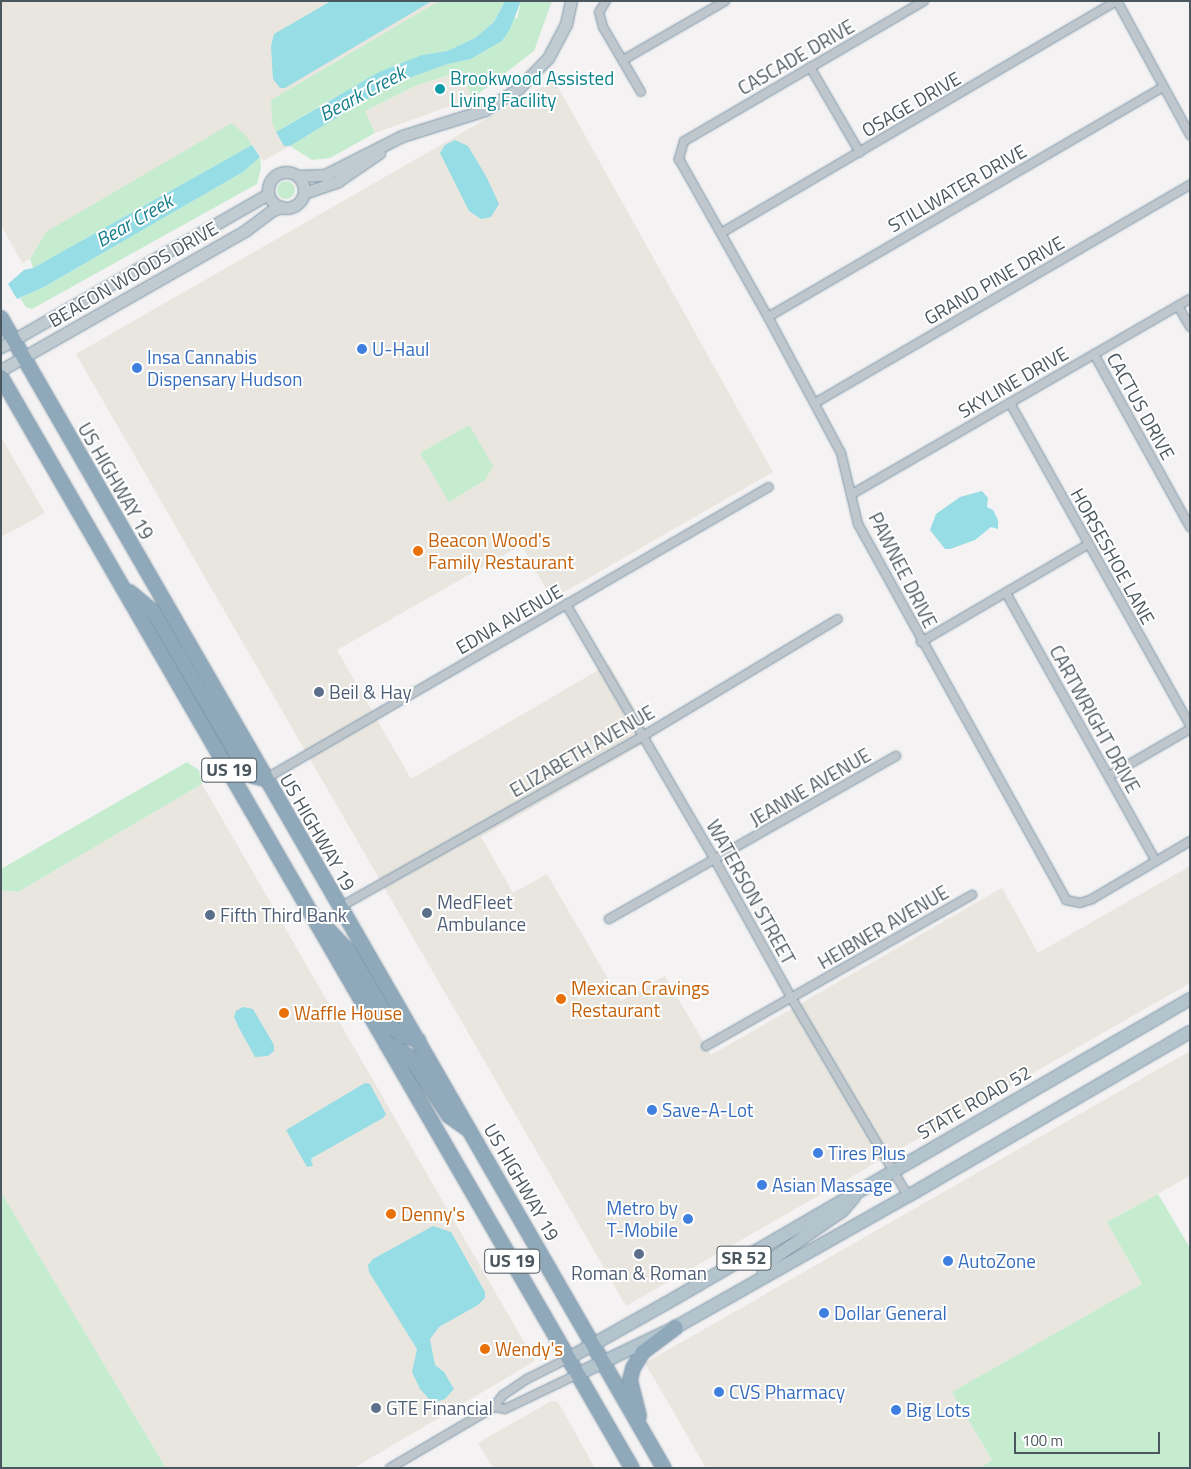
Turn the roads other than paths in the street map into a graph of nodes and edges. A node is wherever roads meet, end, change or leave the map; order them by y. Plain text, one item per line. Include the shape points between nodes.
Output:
1 (571, 1) edge
2 (606, 1) edge
3 (725, 1) edge
4 (924, 1) edge
5 (1117, 1) edge
6 (623, 60) junction
7 (810, 67) junction
8 (1163, 87) junction
9 (641, 92) dead end
10 (1190, 135) edge
11 (402, 136) junction
12 (684, 141) joint
13 (860, 153) junction
14 (298, 176) junction
15 (1190, 185) edge
16 (304, 193) junction
17 (268, 194) junction
18 (281, 207) junction
19 (720, 233) junction
20 (1190, 299) edge
21 (1178, 306) junction
22 (768, 317) junction
23 (1, 318) edge
24 (1190, 327) edge
25 (14, 340) junction
26 (1, 348) edge
27 (1094, 354) junction
28 (24, 357) junction
29 (1, 370) edge
30 (1, 377) edge
31 (815, 403) junction
32 (1010, 403) junction
33 (769, 487) dead end
34 (852, 494) junction
35 (1190, 527) edge
36 (1087, 545) junction
37 (124, 587) junction
38 (1006, 593) junction
39 (566, 604) junction
40 (838, 619) dead end
41 (921, 642) junction
42 (1190, 727) edge
43 (643, 736) junction
44 (896, 756) dead end
45 (1109, 776) junction
46 (265, 779) junction
47 (1190, 841) edge
48 (715, 860) junction
49 (1156, 860) junction
50 (972, 895) dead end
51 (306, 904) junction
52 (340, 907) junction
53 (609, 919) dead end
54 (792, 998) junction
55 (1190, 999) edge
56 (1190, 1032) edge
57 (418, 1040) junction
58 (387, 1045) junction
59 (706, 1046) dead end
60 (471, 1131) junction
61 (894, 1170) junction
62 (858, 1191) junction
63 (908, 1196) junction
64 (764, 1277) junction
65 (676, 1327) junction
66 (594, 1344) junction
67 (568, 1358) junction
68 (603, 1362) junction
69 (578, 1374) junction
70 (494, 1407) junction
71 (643, 1431) junction
72 (390, 1468) edge
73 (632, 1468) edge
74 (664, 1468) edge

1 - 11 street, BEACON WOODS DRIVE via 566,24 548,58 519,88 485,110
2 - 6 street via 599,12 603,27
3 - 6 street
4 - 7 street, CASCADE DRIVE
5 - 8 street
5 - 13 street, OSAGE DRIVE
6 - 9 street
7 - 12 street, CASCADE DRIVE
7 - 13 street
8 - 10 street
8 - 22 street, STILLWATER DRIVE
11 - 14 street, BEACON WOODS DRIVE via 325,175
11 - 16 street, BEACON WOODS DRIVE via 338,181
12 - 19 street, PAWNEE DRIVE via 679,159
13 - 19 street, OSAGE DRIVE
14 - 16 street
14 - 17 street, BEACON WOODS DRIVE via 289,172 276,175
15 - 31 street, GRAND PINE DRIVE
16 - 18 street, BEACON WOODS DRIVE via 295,206
17 - 18 street
17 - 25 street, BEACON WOODS DRIVE
18 - 28 street, BEACON WOODS DRIVE
19 - 22 street, PAWNEE DRIVE
20 - 21 street, SKYLINE DRIVE
21 - 24 street
21 - 27 street, SKYLINE DRIVE
22 - 31 street, PAWNEE DRIVE
23 - 25 highway, US HIGHWAY 19 / US 19
25 - 26 street, BEACON WOODS DRIVE
25 - 28 highway, US HIGHWAY 19 / US 19
27 - 32 street, SKYLINE DRIVE
27 - 35 street, CACTUS DRIVE
28 - 29 street, BEACON WOODS DRIVE
28 - 46 highway, US HIGHWAY 19 / US 19
30 - 37 highway, US 19
31 - 34 street, PAWNEE DRIVE via 841,452
32 - 34 street, SKYLINE DRIVE
32 - 36 street, HORSESHOE LANE
33 - 39 street, EDNA AVENUE
34 - 41 street, PAWNEE DRIVE via 858,524
36 - 38 street
36 - 42 street, HORSESHOE LANE
37 - 46 highway via 153,611 248,772
37 - 51 highway, US 19
38 - 41 street
38 - 45 street, CARTWRIGHT DRIVE
39 - 43 street, WATERSON STREET
39 - 46 street, EDNA AVENUE
40 - 43 street, ELIZABETH AVENUE
41 - 49 street, PAWNEE DRIVE via 1066,900 1080,902 1092,899
42 - 45 street
43 - 48 street, WATERSON STREET
43 - 52 street, ELIZABETH AVENUE
44 - 48 street, JEANNE AVENUE
45 - 49 street, CARTWRIGHT DRIVE
46 - 52 highway, US HIGHWAY 19 / US 19
47 - 49 street
48 - 53 street, JEANNE AVENUE
48 - 54 street, WATERSON STREET
50 - 54 street, HEIBNER AVENUE
51 - 57 highway via 350,953 394,1029
51 - 58 highway, US 19
52 - 57 highway, US HIGHWAY 19 / US 19
54 - 59 street, HEIBNER AVENUE
54 - 61 street, WATERSON STREET
55 - 61 main road, STATE ROAD 52 / SR 52
56 - 63 main road, SR 52
57 - 60 highway, US HIGHWAY 19 / US 19
58 - 60 highway via 411,1058 449,1116
58 - 67 highway, US 19
60 - 66 highway, US HIGHWAY 19 / US 19
61 - 62 main road, STATE ROAD 52 / SR 52
61 - 63 street, WATERSON STREET
62 - 64 main road via 842,1211 768,1262
62 - 66 main road, STATE ROAD 52 / SR 52
63 - 64 main road, SR 52
64 - 65 main road, SR 52
65 - 68 main road, SR 52
65 - 71 highway via 644,1352 633,1368 630,1380
66 - 67 main road, STATE ROAD 52 / SR 52
66 - 68 highway, US HIGHWAY 19 / US 19
67 - 69 highway, US 19
67 - 70 street via 527,1379 503,1395
68 - 69 main road, SR 52
68 - 71 highway, US HIGHWAY 19 / US 19
69 - 70 street via 505,1409
69 - 73 highway, US 19
70 - 72 street
71 - 74 highway, US HIGHWAY 19 / US 19

